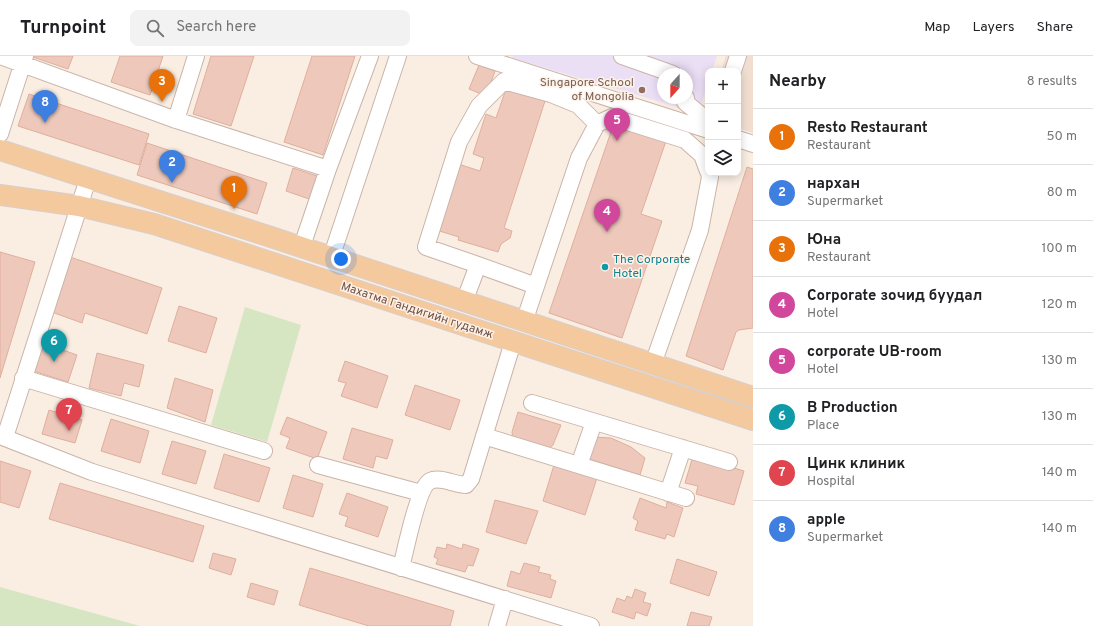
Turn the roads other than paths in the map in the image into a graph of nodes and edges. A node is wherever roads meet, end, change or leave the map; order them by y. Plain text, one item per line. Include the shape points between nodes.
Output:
1 (0, 56) edge
2 (196, 56) edge
3 (370, 56) edge
4 (398, 56) edge
5 (477, 56) edge
6 (622, 56) edge
7 (738, 56) edge
8 (24, 60) edge
9 (512, 68) edge
10 (657, 68) edge
11 (734, 68) edge
12 (688, 104) edge
13 (705, 118) edge
14 (176, 120) junction
15 (597, 124) junction
16 (705, 129) edge
17 (0, 134) edge
18 (741, 141) edge
19 (753, 144) edge
20 (0, 150) edge
21 (705, 164) edge
22 (328, 169) junction
23 (710, 176) edge
24 (88, 179) junction
25 (0, 195) edge
26 (79, 206) junction
27 (301, 248) junction
28 (331, 258) junction
29 (478, 265) junction
30 (536, 286) junction
31 (464, 302) junction
32 (524, 322) junction
33 (570, 337) junction
34 (513, 342) junction
35 (563, 359) junction
36 (653, 364) junction
37 (23, 378) junction
38 (753, 397) edge
39 (532, 403) dead end
40 (753, 420) edge
41 (594, 422) junction
42 (484, 436) junction
43 (2, 437) edge
44 (683, 448) junction
45 (264, 451) dead end
46 (729, 462) dead end
47 (318, 465) dead end
48 (579, 466) junction
49 (421, 493) junction
50 (668, 493) junction
51 (686, 498) dead end
52 (401, 568) junction
53 (505, 599) junction
54 (497, 626) edge
55 (591, 626) edge

1 - 8 street
2 - 14 street
3 - 22 street
4 - 28 street
5 - 9 street
6 - 10 street
7 - 11 street
8 - 14 street
8 - 17 street
9 - 15 street via 551,94 578,105
9 - 16 street
9 - 29 street via 479,106 459,142 426,247
12 - 13 street
14 - 22 street
15 - 21 street via 612,117 685,140 702,155
15 - 30 street via 579,158
18 - 19 street
20 - 24 main road, Махатма Гандигийн гудамж
22 - 27 street
23 - 36 street via 700,230
24 - 26 street
24 - 27 main road, Махатма Гандигийн гудамж
25 - 26 main road, Махатма Гандигийн гудамж
26 - 34 main road, Махатма Гандигийн гудамж via 185,234
26 - 37 street
27 - 28 main road, Махатма Гандигийн гудамж
28 - 31 main road, Махатма Гандигийн гудамж
29 - 30 street
29 - 31 street
30 - 32 street
31 - 32 main road, Махатма Гандигийн гудамж
32 - 33 main road, Махатма Гандигийн гудамж
33 - 35 main road
33 - 36 main road, Махатма Гандигийн гудамж
34 - 35 main road, Махатма Гандигийн гудамж
34 - 42 street
35 - 40 main road, Махатма Гандигийн гудамж
36 - 38 main road, Махатма Гандигийн гудамж
37 - 43 street
37 - 45 street
39 - 41 street
41 - 44 street
41 - 48 street
42 - 48 street
42 - 49 street via 471,479 466,485 437,479 429,481
43 - 52 street via 92,472
44 - 46 street
44 - 50 street
47 - 49 street
48 - 50 street
49 - 52 street
50 - 51 street
52 - 53 street
53 - 54 street
53 - 55 street

